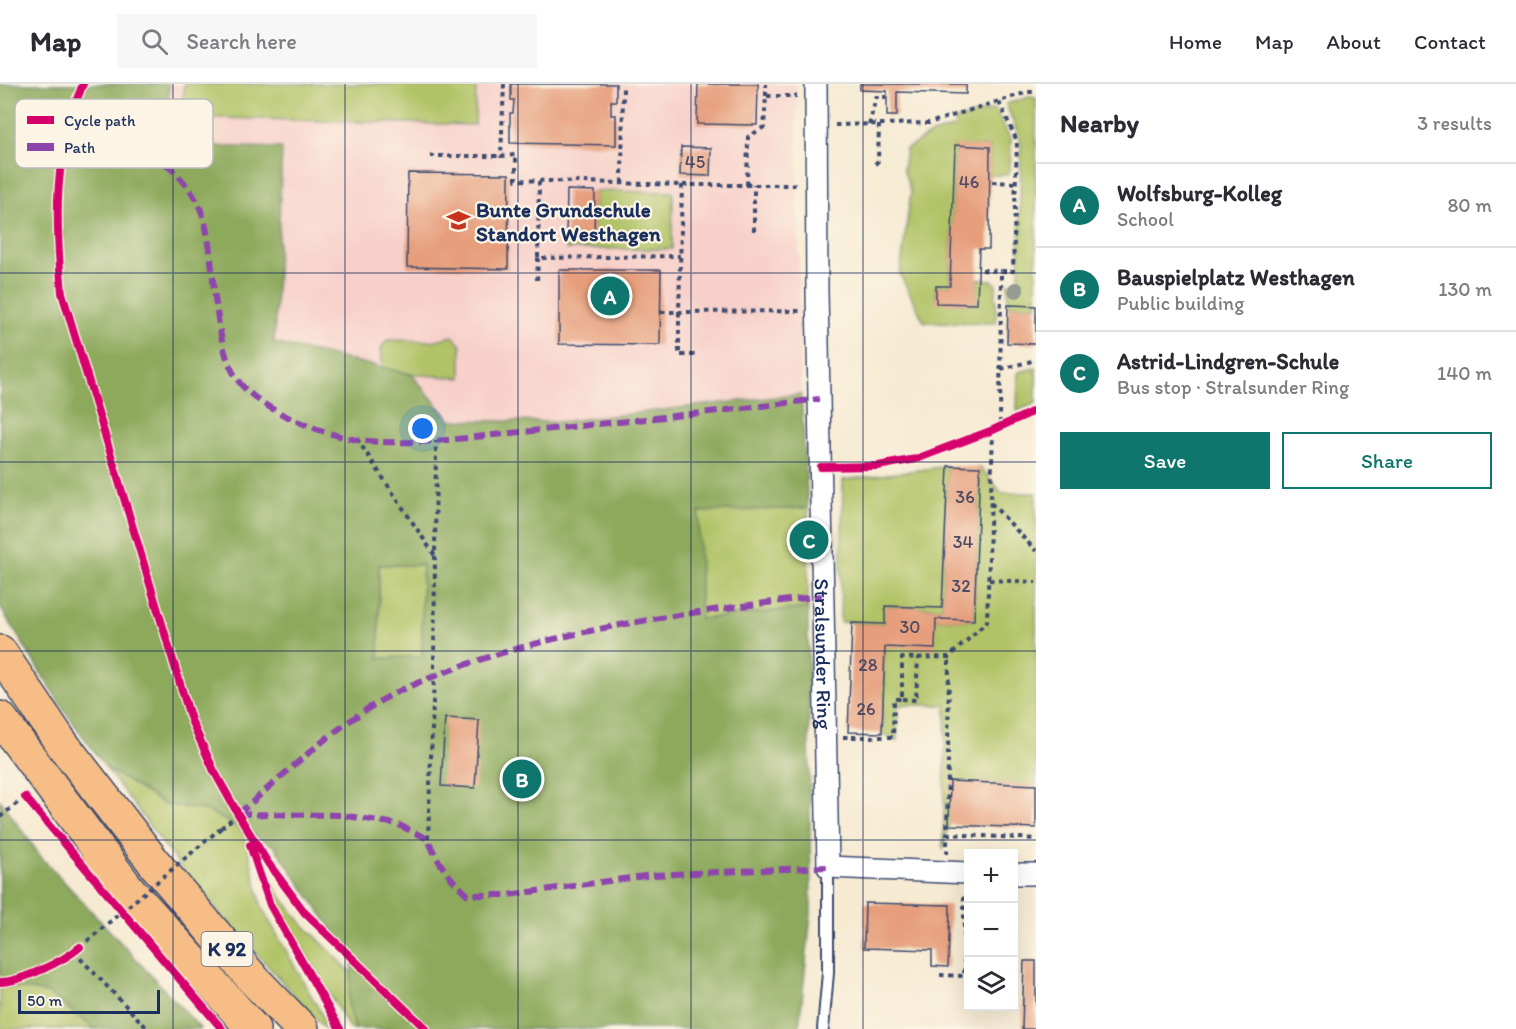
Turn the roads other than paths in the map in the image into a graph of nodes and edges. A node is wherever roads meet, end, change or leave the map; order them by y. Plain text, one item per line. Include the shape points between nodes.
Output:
1 (816, 90) edge
2 (0, 652) edge
3 (0, 718) edge
4 (828, 867) junction
5 (960, 873) edge
6 (1018, 874) edge
7 (1036, 874) edge
8 (253, 1029) edge
9 (302, 1029) edge
10 (822, 1029) edge

1 - 4 street, Stralsunder Ring
2 - 9 highway, K 92 via 60,741 156,865 254,980
3 - 8 highway, K 92 via 128,889
4 - 5 street
4 - 10 lane via 828,973
6 - 7 street

